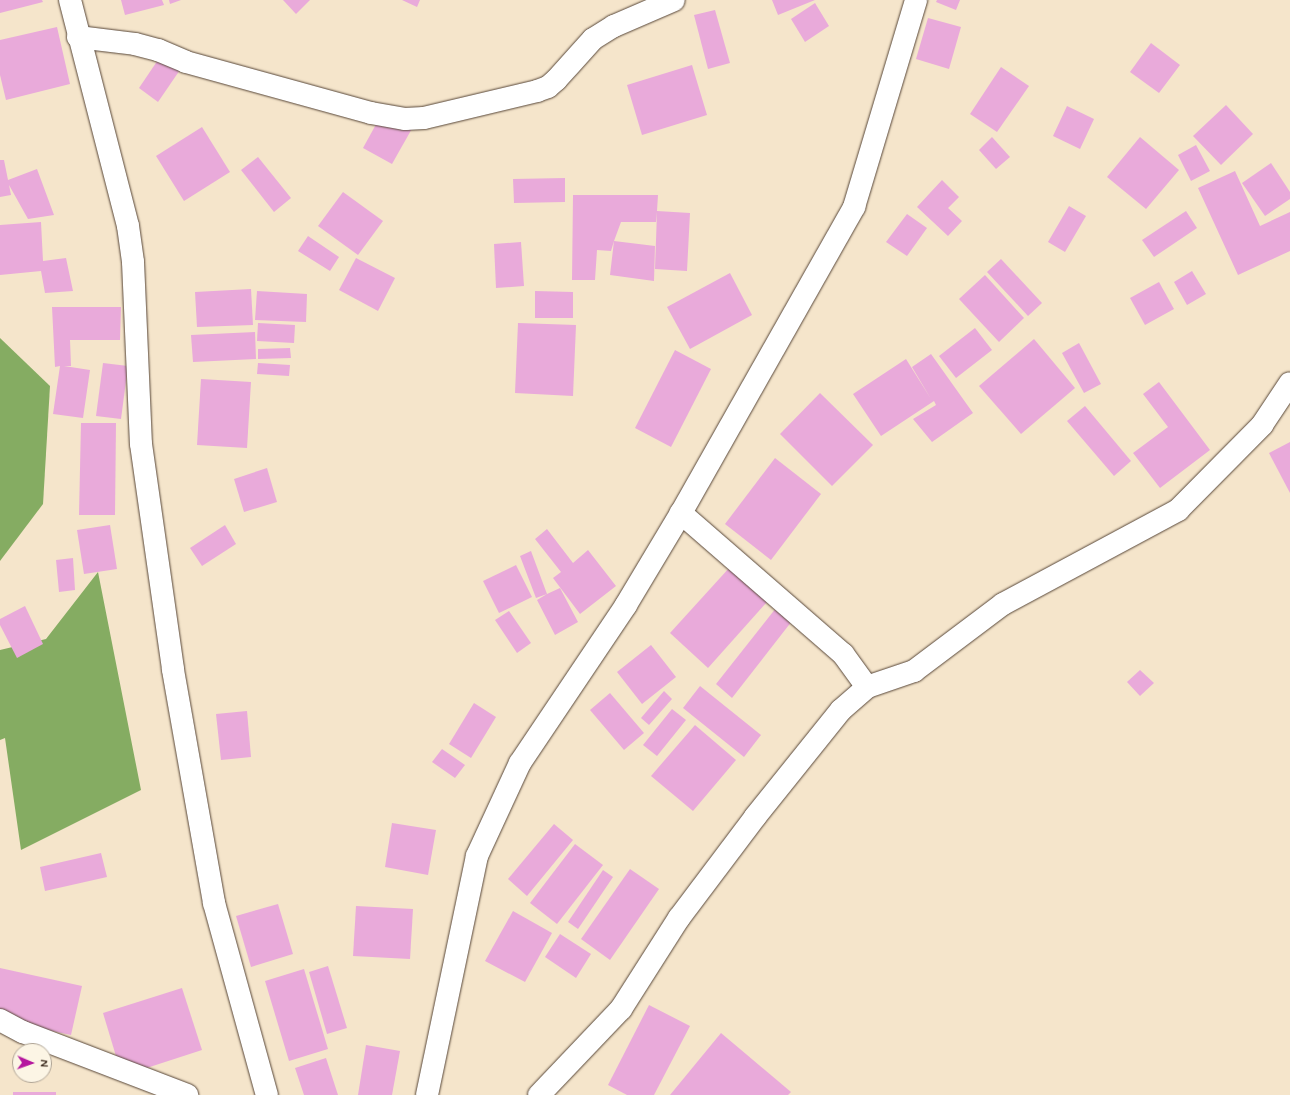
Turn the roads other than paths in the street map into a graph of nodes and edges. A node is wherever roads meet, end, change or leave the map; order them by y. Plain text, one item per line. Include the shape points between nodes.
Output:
1 (70, 0) edge
2 (674, 0) edge
3 (916, 0) edge
4 (78, 37) junction
5 (1290, 383) edge
6 (681, 513) junction
7 (866, 687) junction
8 (0, 1020) edge
9 (187, 1095) edge
10 (267, 1095) edge
11 (427, 1095) edge
12 (539, 1095) edge

1 - 4 street
2 - 4 street via 614,26 593,39 548,87 424,118 405,119 371,113 186,62 135,44
3 - 6 street via 854,207
4 - 10 street via 128,226 133,262 141,444 178,701 214,903
5 - 7 street via 1262,425 1178,510 1003,604 914,671
6 - 7 street via 843,654
6 - 11 street via 626,605 520,763 477,856
7 - 12 street via 841,710 755,816 679,918 621,1009
8 - 9 street via 23,1032

